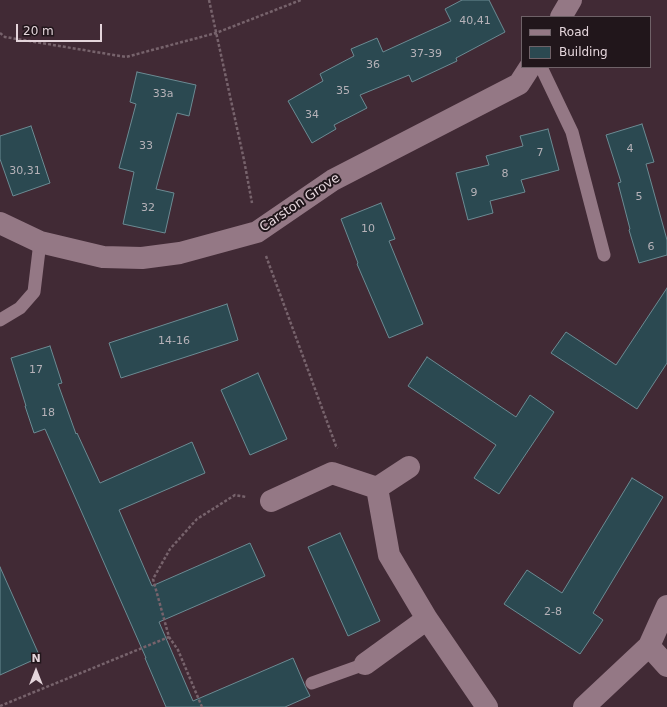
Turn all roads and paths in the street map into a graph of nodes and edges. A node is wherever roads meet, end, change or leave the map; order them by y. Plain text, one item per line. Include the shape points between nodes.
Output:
1 (301, 0) edge
2 (571, 0) edge
3 (562, 16) edge
4 (0, 33) edge
5 (529, 68) edge
6 (541, 68) edge
7 (0, 223) edge
8 (40, 242) junction
9 (604, 256) dead end
10 (0, 320) edge
11 (409, 467) dead end
12 (377, 488) junction
13 (271, 501) joint
14 (667, 606) edge
15 (427, 619) junction
16 (169, 637) junction
17 (649, 646) junction
18 (365, 664) joint
19 (667, 666) edge
20 (312, 683) dead end
21 (0, 706) edge
22 (202, 707) edge
23 (487, 707) edge
24 (584, 707) edge

1 - 4 path via 216,33 126,58 5,37
2 - 3 street
5 - 8 street, Carston Grove via 519,84 333,180 257,232 180,253 142,258 103,257
6 - 9 lane via 572,132
7 - 8 street, Carston Grove
8 - 10 lane via 34,292 20,308
11 - 12 street
12 - 13 street via 332,473
12 - 15 street via 389,555
13 - 16 path via 234,495 197,519 170,549 152,579
14 - 17 street
15 - 18 street
15 - 23 street
16 - 21 path
16 - 22 path via 178,650
17 - 19 street
17 - 24 street
18 - 20 lane

